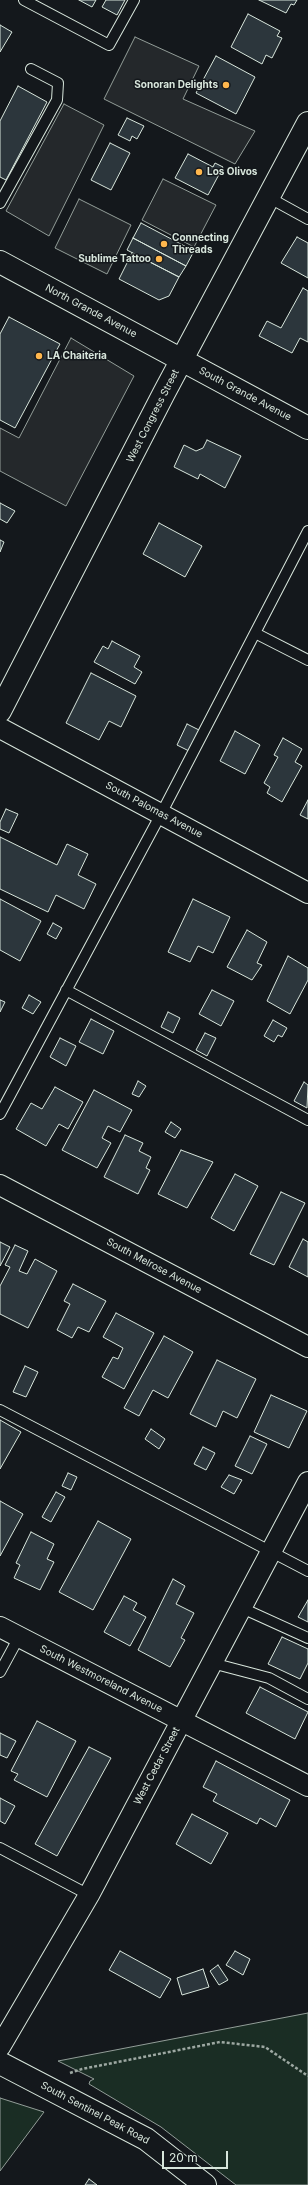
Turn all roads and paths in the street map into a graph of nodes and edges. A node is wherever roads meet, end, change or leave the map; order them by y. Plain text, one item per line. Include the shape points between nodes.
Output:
1 (24, 0) edge
2 (134, 0) edge
3 (31, 69) dead end
4 (308, 123) edge
5 (268, 197) junction
6 (0, 203) edge
7 (308, 219) edge
8 (0, 262) edge
9 (182, 360) junction
10 (308, 428) edge
11 (308, 531) edge
12 (255, 633) junction
13 (308, 660) edge
14 (0, 711) edge
15 (0, 728) edge
16 (161, 814) junction
17 (308, 892) edge
18 (66, 990) junction
19 (0, 1114) edge
20 (308, 1120) edge
21 (0, 1185) edge
22 (308, 1347) edge
23 (0, 1410) edge
24 (308, 1482) edge
25 (271, 1551) junction
26 (308, 1571) edge
27 (242, 1608) junction
28 (0, 1627) edge
29 (19, 1637) junction
30 (308, 1638) edge
31 (212, 1663) junction
32 (0, 1672) edge
33 (308, 1698) edge
34 (181, 1721) junction
35 (308, 1786) edge
36 (0, 1848) edge
37 (89, 1895) junction
38 (0, 2047) edge
39 (0, 2063) edge
40 (308, 2076) edge
41 (47, 2087) junction
42 (205, 2185) edge

1 - 2 lane via 109,45
3 - 6 lane via 58,83 57,100
4 - 5 main road, West Congress Street
5 - 7 lane
5 - 9 main road, West Congress Street
8 - 9 main road, North Grande Avenue
9 - 10 main road, South Grande Avenue
9 - 14 main road, West Congress Street
11 - 12 lane
12 - 13 lane
12 - 16 lane
15 - 16 street, South Palomas Avenue
16 - 17 street, South Palomas Avenue
16 - 18 lane
18 - 19 lane
18 - 20 lane
21 - 22 street, South Melrose Avenue
23 - 25 lane
24 - 25 street, West Cedar Street
25 - 26 lane
25 - 27 street, West Cedar Street
27 - 30 lane
27 - 31 street, West Cedar Street
28 - 29 street, South Westmoreland Avenue
29 - 32 lane
29 - 34 street, South Westmoreland Avenue
31 - 33 lane via 269,1678
31 - 34 street, West Cedar Street
34 - 35 street, South Westmoreland Avenue
34 - 37 street, West Cedar Street
36 - 37 lane
37 - 38 street, West Cedar Street
39 - 41 main road, South Sentinel Peak Road
40 - 41 path via 265,2047 220,2042 82,2069 63,2076
41 - 42 main road, South Sentinel Peak Road via 146,2139

